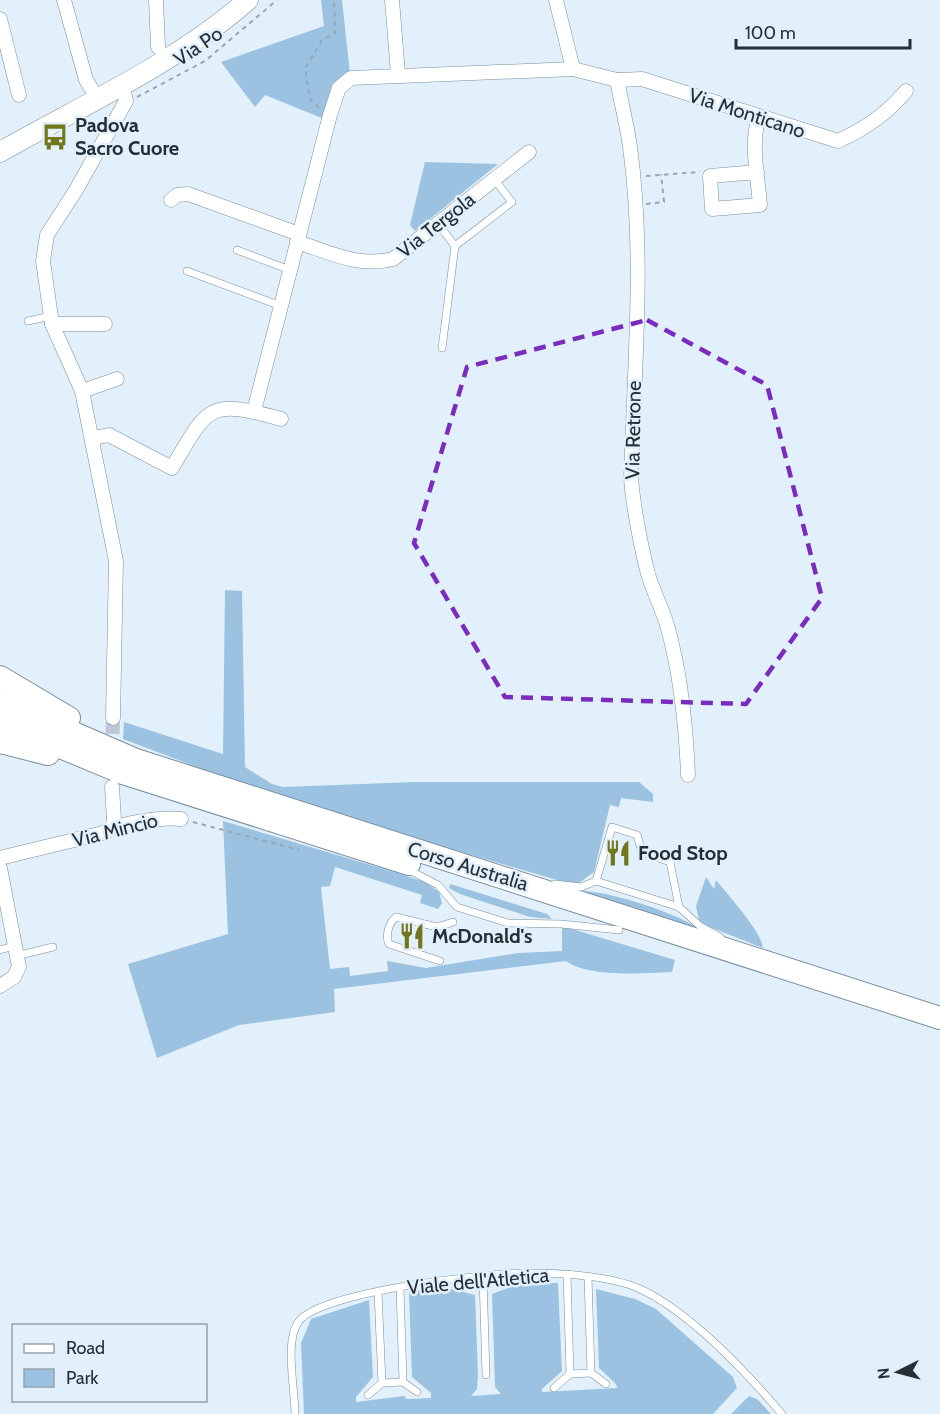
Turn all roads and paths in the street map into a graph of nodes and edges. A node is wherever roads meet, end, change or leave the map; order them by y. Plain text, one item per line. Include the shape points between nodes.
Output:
1 (64, 0) edge
2 (156, 0) edge
3 (248, 0) edge
4 (277, 0) edge
5 (334, 0) edge
6 (392, 0) edge
7 (556, 0) edge
8 (0, 19) edge
9 (158, 47) dead end
10 (573, 69) junction
11 (398, 74) junction
12 (617, 80) junction
13 (91, 88) dead end
14 (906, 91) dead end
15 (124, 92) junction
16 (19, 95) dead end
17 (330, 115) junction
18 (759, 117) junction
19 (0, 152) edge
20 (529, 152) dead end
21 (757, 172) junction
22 (661, 174) junction
23 (638, 176) dead end
24 (710, 176) junction
25 (494, 179) junction
26 (171, 200) dead end
27 (640, 204) dead end
28 (437, 223) junction
29 (298, 238) junction
30 (454, 246) junction
31 (237, 250) dead end
32 (290, 270) junction
33 (188, 271) dead end
34 (280, 306) junction
35 (51, 320) junction
36 (28, 321) dead end
37 (105, 324) dead end
38 (442, 348) dead end
39 (117, 379) dead end
40 (82, 391) junction
41 (254, 411) junction
42 (281, 419) dead end
43 (94, 438) junction
44 (0, 677) edge
45 (0, 701) edge
46 (112, 718) tunnel mouth
47 (0, 722) edge
48 (0, 742) edge
49 (688, 775) dead end
50 (191, 778) junction
51 (117, 780) junction
52 (181, 819) joint
53 (112, 828) junction
54 (299, 850) dead end
55 (0, 858) edge
56 (0, 868) edge
57 (596, 881) junction
58 (522, 883) junction
59 (679, 907) junction
60 (453, 922) dead end
61 (53, 947) dead end
62 (10, 951) edge
63 (750, 957) junction
64 (440, 961) dead end
65 (0, 986) edge
66 (940, 1018) edge
67 (940, 1034) edge
68 (567, 1274) junction
69 (483, 1277) junction
70 (588, 1277) junction
71 (399, 1288) junction
72 (378, 1292) junction
73 (591, 1373) junction
74 (570, 1374) junction
75 (486, 1375) dead end
76 (404, 1382) junction
77 (382, 1383) junction
78 (606, 1384) dead end
79 (554, 1388) dead end
80 (417, 1392) dead end
81 (368, 1395) dead end
82 (295, 1414) edge
83 (782, 1414) edge

1 - 13 street
2 - 9 street
3 - 15 main road
4 - 15 path, Via Po via 206,61 145,95
5 - 17 path via 335,33 322,40 305,69 310,99
6 - 11 street
7 - 10 street
8 - 16 street
10 - 11 street
10 - 12 street, Via Monticano
11 - 17 street via 351,78 339,88
12 - 18 street, Via Monticano via 642,79
12 - 49 street, Via Retrone via 630,147 636,214 631,479 634,512 649,575 667,626 686,725
14 - 18 street, Via Monticano via 892,109 838,141
15 - 19 main road
15 - 35 street via 76,190 47,235 43,261
17 - 29 street
18 - 21 street via 754,131
20 - 25 street, Via Tergola
21 - 24 street
21 - 24 street via 760,205 712,209
22 - 23 path
22 - 24 path via 705,172
22 - 27 path via 663,202
25 - 28 street, Via Tergola
25 - 30 lane via 512,202
26 - 29 street, Via Tergola via 188,194
28 - 29 street, Via Tergola via 405,252 380,262 352,260
28 - 30 lane
29 - 32 street
30 - 38 lane
31 - 32 lane
32 - 34 street
33 - 34 lane
34 - 41 street
35 - 36 lane
35 - 37 street
35 - 40 street
39 - 40 street
40 - 43 street
41 - 42 street
41 - 43 street via 224,408 210,412 202,418 172,468 110,435
43 - 46 street via 116,561
44 - 50 highway via 81,726
45 - 50 highway, Corso Australia via 104,748
47 - 51 highway, Corso Australia
48 - 51 highway via 82,765
50 - 58 highway, Corso Australia
51 - 53 street
51 - 67 highway, Corso Australia via 380,855
52 - 53 street, Via Mincio via 166,817
52 - 54 path, Via Mincio
53 - 55 street, Via Mincio
56 - 62 street
57 - 58 lane via 581,887
57 - 59 lane
57 - 59 lane via 612,827 637,835 642,852 670,861
58 - 63 highway, Corso Australia
59 - 63 lane via 700,926
60 - 64 lane via 437,927 396,917 392,921 388,944
61 - 62 lane
62 - 65 street via 19,968 14,977
63 - 66 highway, Corso Australia
68 - 69 lane, Viale dell'Atletica
68 - 70 lane, Viale dell'Atletica
68 - 74 lane
69 - 71 lane, Viale dell'Atletica
69 - 75 lane
70 - 73 lane
70 - 83 lane, Viale dell'Atletica via 636,1287 667,1305 710,1340
71 - 72 lane, Viale dell'Atletica
71 - 76 lane
72 - 77 lane
72 - 82 lane, Viale dell'Atletica via 309,1310 299,1321 291,1340
73 - 74 lane
73 - 78 lane
74 - 79 lane
76 - 77 lane
76 - 80 lane
77 - 81 lane

